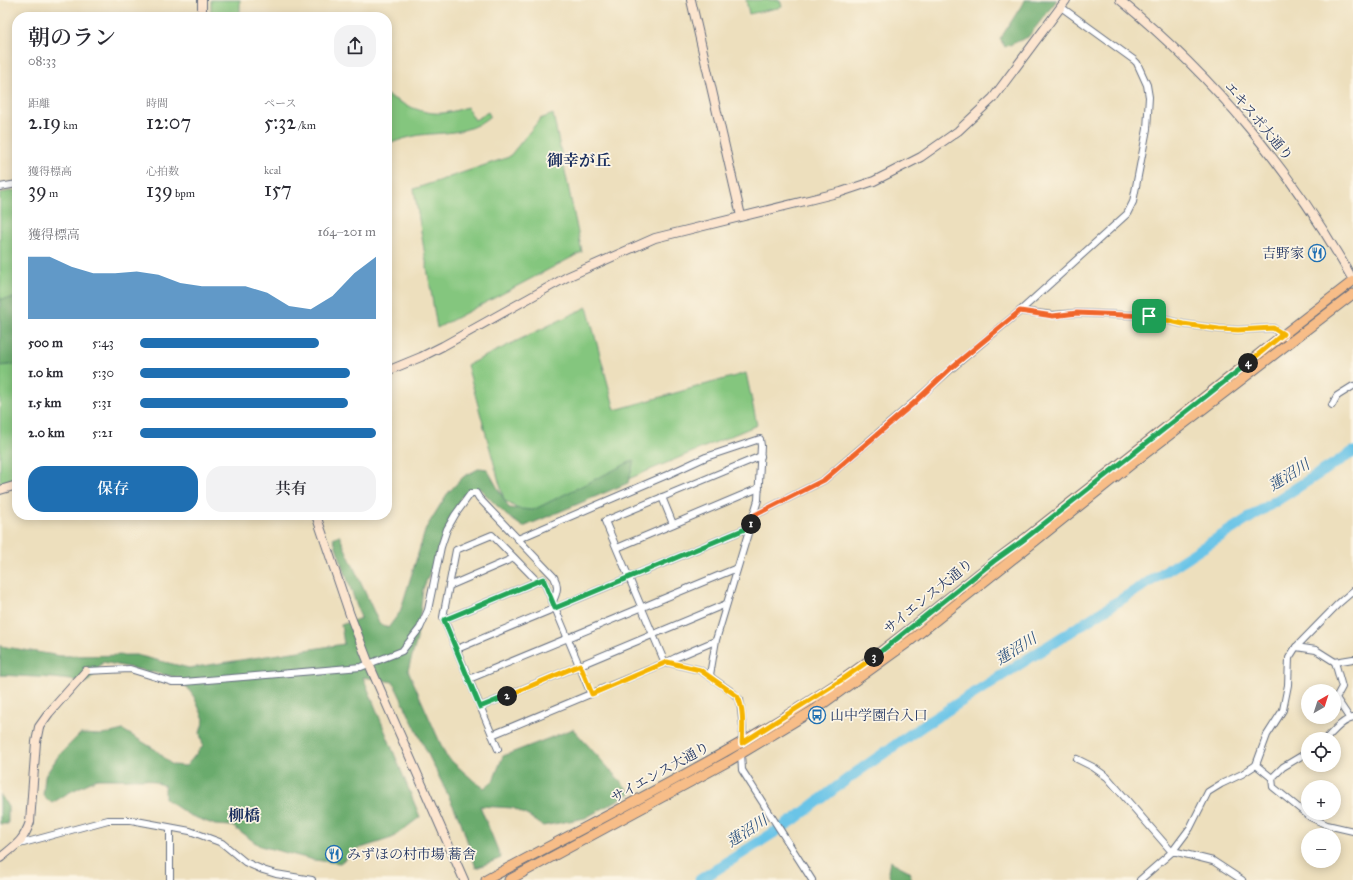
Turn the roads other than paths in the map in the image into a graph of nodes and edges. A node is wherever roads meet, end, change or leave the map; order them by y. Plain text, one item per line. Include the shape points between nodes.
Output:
1 (202, 0) edge
2 (691, 0) edge
3 (1066, 0) edge
4 (1120, 0) edge
5 (1061, 7) junction
6 (202, 12) edge
7 (12, 185) edge
8 (0, 187) edge
9 (741, 216) junction
10 (1353, 281) edge
11 (1353, 294) edge
12 (1020, 311) junction
13 (1283, 334) junction
14 (1289, 343) junction
15 (392, 369) edge
16 (1353, 386) edge
17 (1332, 405) dead end
18 (761, 456) junction
19 (12, 487) edge
20 (759, 488) junction
21 (0, 490) edge
22 (662, 497) junction
23 (753, 516) junction
24 (318, 520) edge
25 (673, 524) junction
26 (750, 527) junction
27 (518, 539) junction
28 (617, 548) junction
29 (514, 558) junction
30 (737, 568) junction
31 (629, 578) junction
32 (537, 581) junction
33 (449, 586) junction
34 (1353, 591) edge
35 (553, 601) junction
36 (726, 604) junction
37 (641, 607) junction
38 (555, 608) junction
39 (444, 620) junction
40 (653, 635) junction
41 (568, 638) junction
42 (715, 641) junction
43 (1296, 647) junction
44 (457, 649) junction
45 (1353, 659) edge
46 (1335, 662) junction
47 (666, 663) junction
48 (369, 664) junction
49 (580, 665) junction
50 (86, 672) joint
51 (712, 678) junction
52 (469, 679) junction
53 (592, 694) junction
54 (480, 707) junction
55 (1351, 718) edge
56 (1332, 732) edge
57 (492, 735) junction
58 (742, 743) junction
59 (498, 749) dead end
60 (741, 754) junction
61 (1301, 756) edge
62 (1077, 758) dead end
63 (1256, 765) junction
64 (1272, 778) junction
65 (170, 828) junction
66 (1353, 831) edge
67 (16, 845) junction
68 (1172, 852) junction
69 (0, 858) edge
70 (170, 880) edge
71 (312, 880) edge
72 (464, 880) edge
73 (486, 880) edge
74 (509, 880) edge
75 (812, 880) edge
76 (1140, 880) edge
77 (1242, 880) edge

1 - 6 street
2 - 9 street
3 - 5 street
4 - 10 street, エキスポ大通り via 1171,45 1240,116 1300,194
5 - 9 street via 993,98 958,131 921,157 874,181 841,192
5 - 12 street via 1137,63 1149,97 1147,129 1133,202 1127,214
7 - 8 street
9 - 15 street via 655,238 608,258 567,277 421,357
10 - 13 main road, サイエンス大通り
11 - 14 main road, サイエンス大通り
12 - 13 street via 1053,316 1077,313 1149,316 1219,329 1273,328
12 - 23 street via 824,480
13 - 14 street
13 - 58 main road, サイエンス大通り via 892,643 843,679
14 - 60 main road, サイエンス大通り via 1133,463 910,641 817,708
16 - 17 street via 1337,396
18 - 20 street
18 - 22 street
18 - 27 street via 760,439 706,457
19 - 21 street
20 - 23 street
20 - 25 street
22 - 25 street
22 - 28 street via 605,521
23 - 26 street
24 - 48 street
25 - 28 street
26 - 30 street
26 - 31 street
27 - 35 street via 554,577 558,587
27 - 48 street via 476,493 471,493 447,529 428,610 420,628 402,651
28 - 31 street
29 - 32 street
29 - 33 street
29 - 33 street via 492,535 456,550
30 - 36 street
30 - 37 street
31 - 37 street
31 - 38 street
32 - 35 street via 543,579
32 - 39 street
33 - 39 street
34 - 43 street
35 - 38 street
36 - 40 street
36 - 42 street
37 - 40 street
37 - 41 street
38 - 41 street
38 - 44 street
39 - 44 street
40 - 47 street
40 - 49 street
41 - 49 street
41 - 52 street
42 - 47 street
42 - 51 street via 710,674
43 - 46 street via 1316,650
43 - 63 street via 1289,658 1288,685 1283,710 1267,735
44 - 52 street
45 - 46 street
46 - 55 street via 1342,687 1336,698
47 - 51 street via 700,670
47 - 53 street
48 - 50 street via 361,667 184,682 172,682 130,669
48 - 72 street
49 - 53 street
49 - 54 street
50 - 67 street via 39,727 30,822 26,834
51 - 58 street via 740,700
52 - 54 street
53 - 57 street
54 - 57 street
55 - 56 street
57 - 59 street
58 - 60 street
58 - 73 main road, サイエンス大通り
60 - 74 main road, サイエンス大通り
60 - 75 street via 742,770
61 - 64 street via 1283,767
62 - 68 street via 1107,777
63 - 64 street
63 - 68 street via 1208,792 1190,828
64 - 66 street via 1273,787 1310,817 1327,825
65 - 67 street via 131,820 108,820
65 - 70 street
65 - 71 street via 190,831 222,843 246,862 263,870
67 - 69 street
68 - 76 street
68 - 77 street via 1213,861

